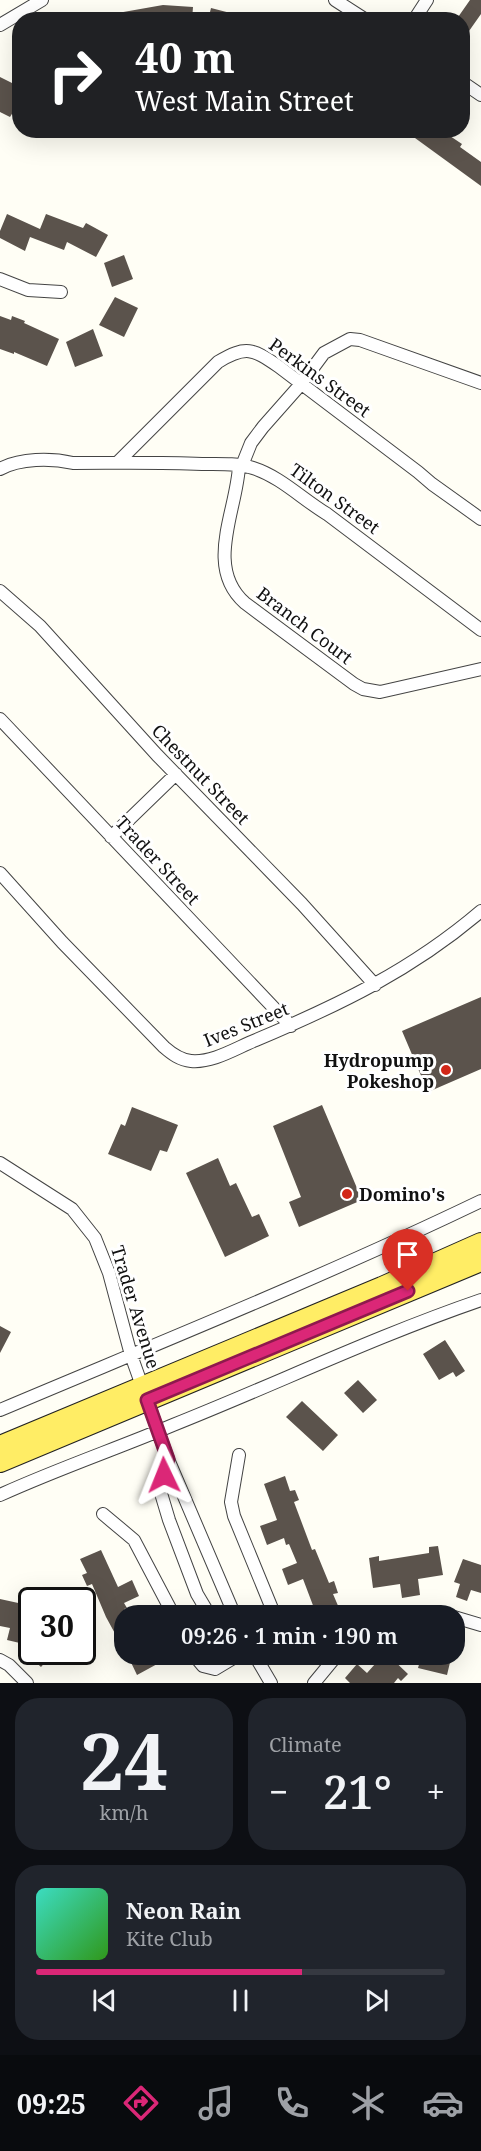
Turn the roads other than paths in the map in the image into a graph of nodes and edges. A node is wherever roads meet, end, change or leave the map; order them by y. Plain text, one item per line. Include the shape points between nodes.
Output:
1 (42, 0) edge
2 (335, 0) edge
3 (22, 12) edge
4 (354, 12) edge
5 (0, 279) edge
6 (61, 292) dead end
7 (481, 383) edge
8 (301, 384) junction
9 (118, 462) junction
10 (239, 466) junction
11 (0, 469) edge
12 (481, 519) edge
13 (0, 591) edge
14 (481, 630) edge
15 (481, 669) edge
16 (0, 719) edge
17 (176, 774) junction
18 (111, 837) junction
19 (0, 873) edge
20 (481, 911) edge
21 (375, 985) junction
22 (291, 1026) junction
23 (0, 1162) edge
24 (481, 1201) edge
25 (481, 1243) edge
26 (481, 1261) edge
27 (481, 1300) edge
28 (131, 1355) junction
29 (145, 1393) junction
30 (0, 1410) edge
31 (158, 1431) junction
32 (0, 1446) edge
33 (239, 1455) dead end
34 (168, 1459) junction
35 (0, 1462) edge
36 (0, 1495) edge
37 (103, 1514) dead end
38 (168, 1605) edge
39 (204, 1605) edge
40 (230, 1605) edge
41 (270, 1605) edge
42 (465, 1620) edge
43 (481, 1625) edge
44 (0, 1660) edge
45 (202, 1665) edge
46 (222, 1665) edge
47 (260, 1665) edge
48 (329, 1665) edge
49 (27, 1683) edge
50 (271, 1683) edge
51 (314, 1683) edge

1 - 3 street
2 - 4 street
5 - 6 street via 28,290
7 - 8 street, Branch Court via 350,339 324,353
8 - 9 street, Perkins Street via 261,354 234,352 211,368
8 - 10 street, Branch Court via 251,442
8 - 12 street, Perkins Street
9 - 10 street, Tilton Street
9 - 11 street, Tilton Street via 25,461
10 - 14 street, Tilton Street via 277,478
10 - 15 street, Branch Court via 224,567 231,588 245,603 363,689 380,692
13 - 17 street, Chestnut Street via 40,626
16 - 18 street, Trader Street
17 - 18 street
17 - 21 street, Chestnut Street
18 - 22 street, Trader Street
19 - 22 street, Ives Street via 164,1047 182,1060 216,1057
20 - 21 street, Ives Street via 421,958
21 - 22 street, Ives Street
23 - 28 street, Trader Avenue via 72,1209 95,1238 109,1273
24 - 28 street via 395,1243
25 - 29 main road
26 - 29 main road
27 - 31 street via 374,1340
28 - 29 street, Trader Avenue
28 - 30 street
29 - 31 street, Trader Avenue
29 - 32 main road
29 - 35 main road
31 - 34 street, Trader Avenue
31 - 36 street
33 - 41 street via 231,1502
34 - 39 street via 160,1490
34 - 40 street, Trader Avenue
37 - 38 street via 134,1539
42 - 43 street
44 - 49 street
45 - 46 street via 215,1669
47 - 50 street
48 - 51 street

